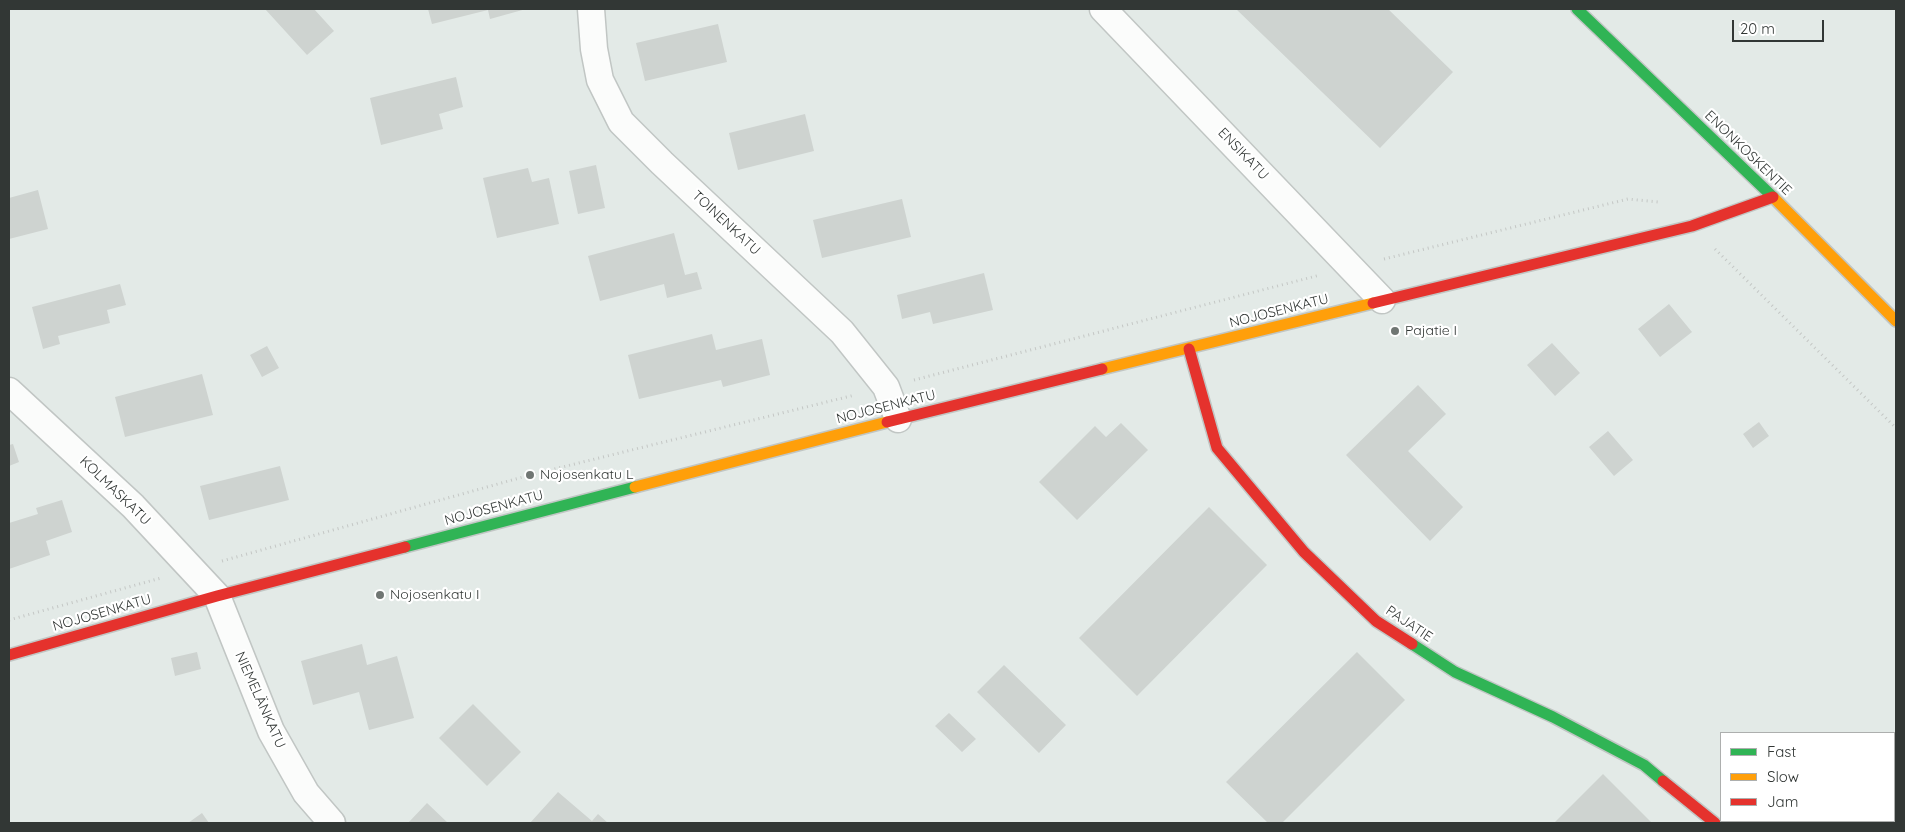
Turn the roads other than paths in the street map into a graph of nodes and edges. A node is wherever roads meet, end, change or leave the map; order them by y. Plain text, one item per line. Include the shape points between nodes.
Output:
1 (590, 9) edge
2 (1103, 9) edge
3 (1577, 9) edge
4 (1773, 197) junction
5 (1382, 300) junction
6 (1896, 321) edge
7 (1189, 349) junction
8 (9, 391) edge
9 (898, 418) junction
10 (217, 596) junction
11 (9, 655) edge
12 (332, 823) edge
13 (1716, 823) edge

1 - 9 street, TOINENKATU via 600,80 621,122 842,332 886,387
2 - 5 street, ENSIKATU
3 - 4 street, ENONKOSKENTIE
4 - 5 street, NOJOSENKATU via 1692,226
4 - 6 street, ENONKOSKENTIE
5 - 7 street, NOJOSENKATU
7 - 9 street, NOJOSENKATU
7 - 13 street, PAJATIE via 1217,448 1304,552 1376,621 1455,672 1553,717 1644,765
8 - 10 street, KOLMASKATU via 133,506
9 - 10 street, NOJOSENKATU
10 - 11 street, NOJOSENKATU
10 - 12 street, NIEMELÄNKATU via 270,731 306,793

